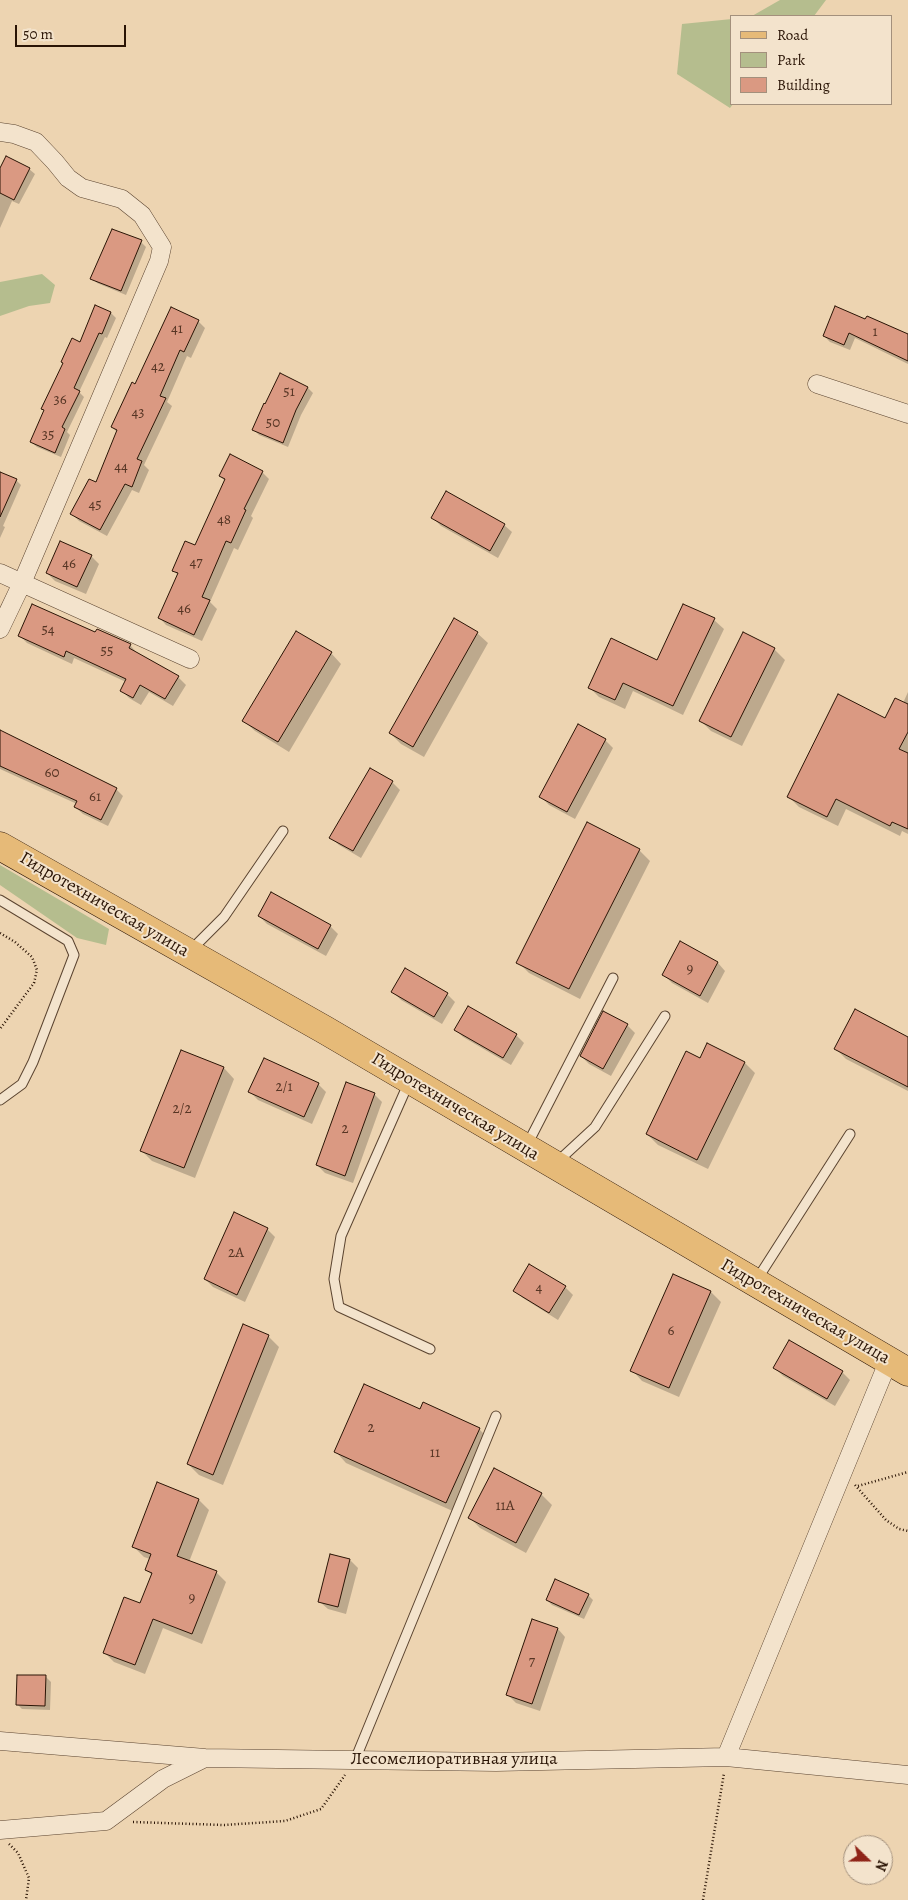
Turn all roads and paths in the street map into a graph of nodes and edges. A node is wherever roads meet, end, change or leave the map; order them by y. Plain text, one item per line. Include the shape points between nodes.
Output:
1 (0, 132) edge
2 (817, 384) dead end
3 (908, 414) edge
4 (0, 573) edge
5 (22, 583) junction
6 (0, 629) edge
7 (190, 658) dead end
8 (283, 831) dead end
9 (0, 846) edge
10 (0, 900) edge
11 (0, 933) edge
12 (188, 953) junction
13 (613, 978) dead end
14 (665, 1016) dead end
15 (0, 1029) edge
16 (410, 1080) junction
17 (0, 1100) edge
18 (850, 1134) dead end
19 (525, 1148) junction
20 (554, 1165) junction
21 (755, 1283) junction
22 (430, 1349) dead end
23 (898, 1367) edge
24 (496, 1416) dead end
25 (908, 1472) edge
26 (908, 1531) edge
27 (0, 1742) edge
28 (726, 1757) junction
29 (205, 1758) junction
30 (355, 1760) junction
31 (908, 1775) edge
32 (106, 1821) junction
33 (3, 1836) edge
34 (26, 1900) edge
35 (704, 1900) edge

1 - 5 street via 36,142 68,178 82,188 122,200 142,215 162,247 159,261
2 - 3 street
4 - 5 street
5 - 6 street
5 - 7 street
8 - 12 lane via 224,918
9 - 12 main road, Гидротехническая улица
10 - 17 lane via 68,940 74,955 22,1084
11 - 15 path via 32,957 38,970 34,983
12 - 16 main road, Гидротехническая улица
13 - 19 lane
14 - 20 lane via 595,1127
16 - 19 main road, Гидротехническая улица
16 - 22 lane via 341,1236 334,1279 339,1307
18 - 21 lane
19 - 20 main road, Гидротехническая улица
20 - 21 main road, Гидротехническая улица
21 - 23 main road, Гидротехническая улица
23 - 28 street
24 - 30 lane
25 - 26 path via 858,1486 886,1520
27 - 29 street, Лесомелиоративная улица
28 - 30 street, Лесомелиоративная улица via 496,1762
28 - 31 street, Лесомелиоративная улица
28 - 35 path
29 - 30 street, Лесомелиоративная улица
29 - 32 street via 164,1779
30 - 32 path via 321,1809 286,1821 224,1824
32 - 33 street
33 - 34 path via 18,1853 28,1878

